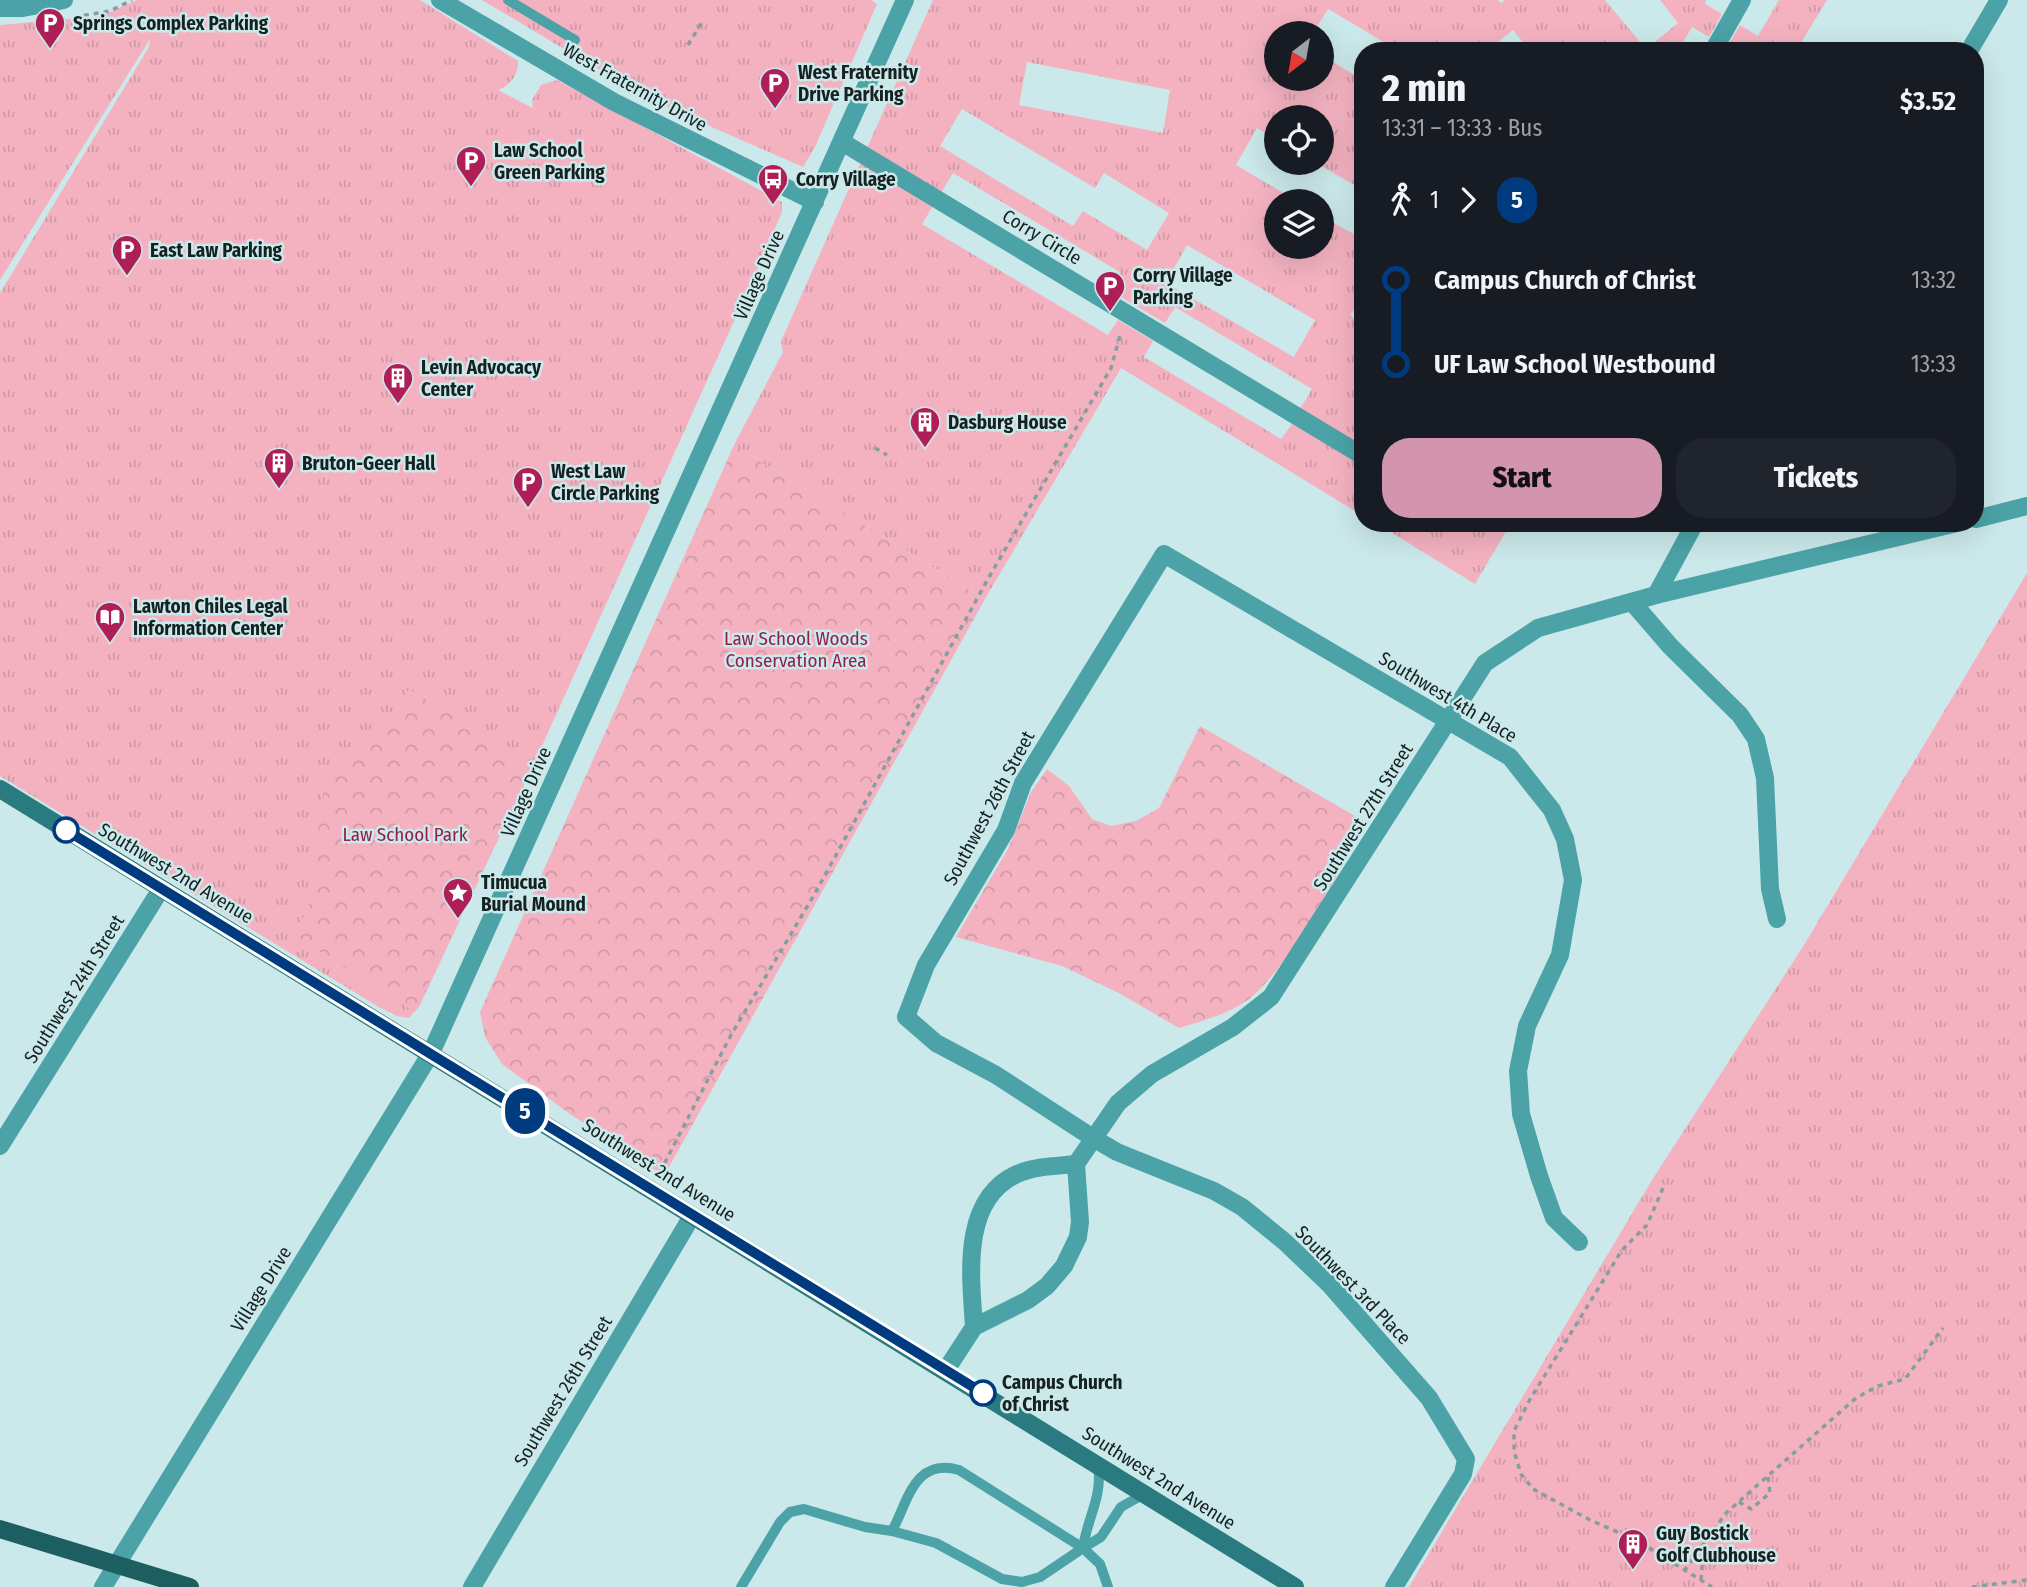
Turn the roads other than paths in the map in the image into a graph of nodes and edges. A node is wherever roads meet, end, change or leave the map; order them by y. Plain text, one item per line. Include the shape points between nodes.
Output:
1 (440, 0) edge
2 (508, 0) edge
3 (905, 0) edge
4 (1742, 0) edge
5 (1999, 0) edge
6 (0, 8) edge
7 (65, 9) edge
8 (575, 40) dead end
9 (1718, 42) edge
10 (1974, 42) edge
11 (842, 142) junction
12 (815, 202) junction
13 (1354, 451) edge
14 (2027, 506) edge
15 (1984, 517) edge
16 (1690, 532) edge
17 (1920, 532) edge
18 (1164, 554) joint
19 (1657, 595) junction
20 (1632, 602) junction
21 (1447, 723) junction
22 (0, 789) edge
23 (161, 888) junction
24 (1777, 919) dead end
25 (906, 1017) joint
26 (431, 1053) junction
27 (1093, 1138) junction
28 (0, 1146) edge
29 (1076, 1164) junction
30 (692, 1216) junction
31 (1579, 1241) dead end
32 (974, 1327) junction
33 (946, 1370) junction
34 (1098, 1465) junction
35 (1144, 1494) junction
36 (0, 1529) edge
37 (892, 1531) junction
38 (1083, 1548) junction
39 (116, 1564) junction
40 (103, 1587) edge
41 (190, 1587) edge
42 (472, 1587) edge
43 (741, 1587) edge
44 (1108, 1587) edge
45 (1295, 1587) edge
46 (1394, 1587) edge

1 - 12 street, West Fraternity Drive via 614,102
2 - 8 lane
3 - 11 street, Village Drive
4 - 9 street
5 - 10 street
6 - 7 street
11 - 12 street, Village Drive
11 - 13 street, Corry Circle
12 - 26 street, Village Drive
14 - 15 street
16 - 19 street
17 - 19 street, Southwest 27th Street
18 - 21 street, Southwest 4th Place
18 - 25 street, Southwest 26th Street via 1023,783 1006,830 926,965
19 - 20 street, Southwest 27th Street
20 - 21 street, Southwest 27th Street via 1527,635 1485,663
20 - 24 street via 1740,715 1756,738 1765,778 1770,889
21 - 27 street, Southwest 27th Street via 1271,997 1233,1027 1152,1074 1118,1103
21 - 31 street, Southwest 4th Place via 1510,757 1552,810 1565,839 1573,880 1560,956 1527,1026 1518,1071 1521,1114 1554,1218
22 - 23 main road, Southwest 2nd Avenue
23 - 26 main road, Southwest 2nd Avenue
23 - 28 street, Southwest 24th Street
25 - 27 street, Southwest 3rd Place via 936,1043 996,1075
26 - 30 main road, Southwest 2nd Avenue
26 - 39 street, Village Drive
27 - 29 street, Southwest 27th Street
27 - 46 street, Southwest 3rd Place via 1242,1208 1329,1285 1429,1398 1466,1459 1463,1474
29 - 32 street via 1080,1222 1064,1266 1028,1300
29 - 32 street via 1017,1174 998,1188 982,1211 971,1250
30 - 33 main road, Southwest 2nd Avenue
30 - 42 street, Southwest 26th Street
32 - 33 street
33 - 34 main road, Southwest 2nd Avenue
34 - 35 main road, Southwest 2nd Avenue
34 - 38 lane via 1100,1493 1086,1526
35 - 38 lane via 1121,1507 1101,1537
35 - 45 main road, Southwest 2nd Avenue
36 - 39 main road
37 - 38 lane via 936,1543 1002,1579 1022,1582 1040,1577
37 - 38 lane via 915,1485 932,1468 943,1466
37 - 43 lane via 804,1509 790,1512
38 - 44 lane via 1100,1564
39 - 40 street, Village Drive
39 - 41 main road

